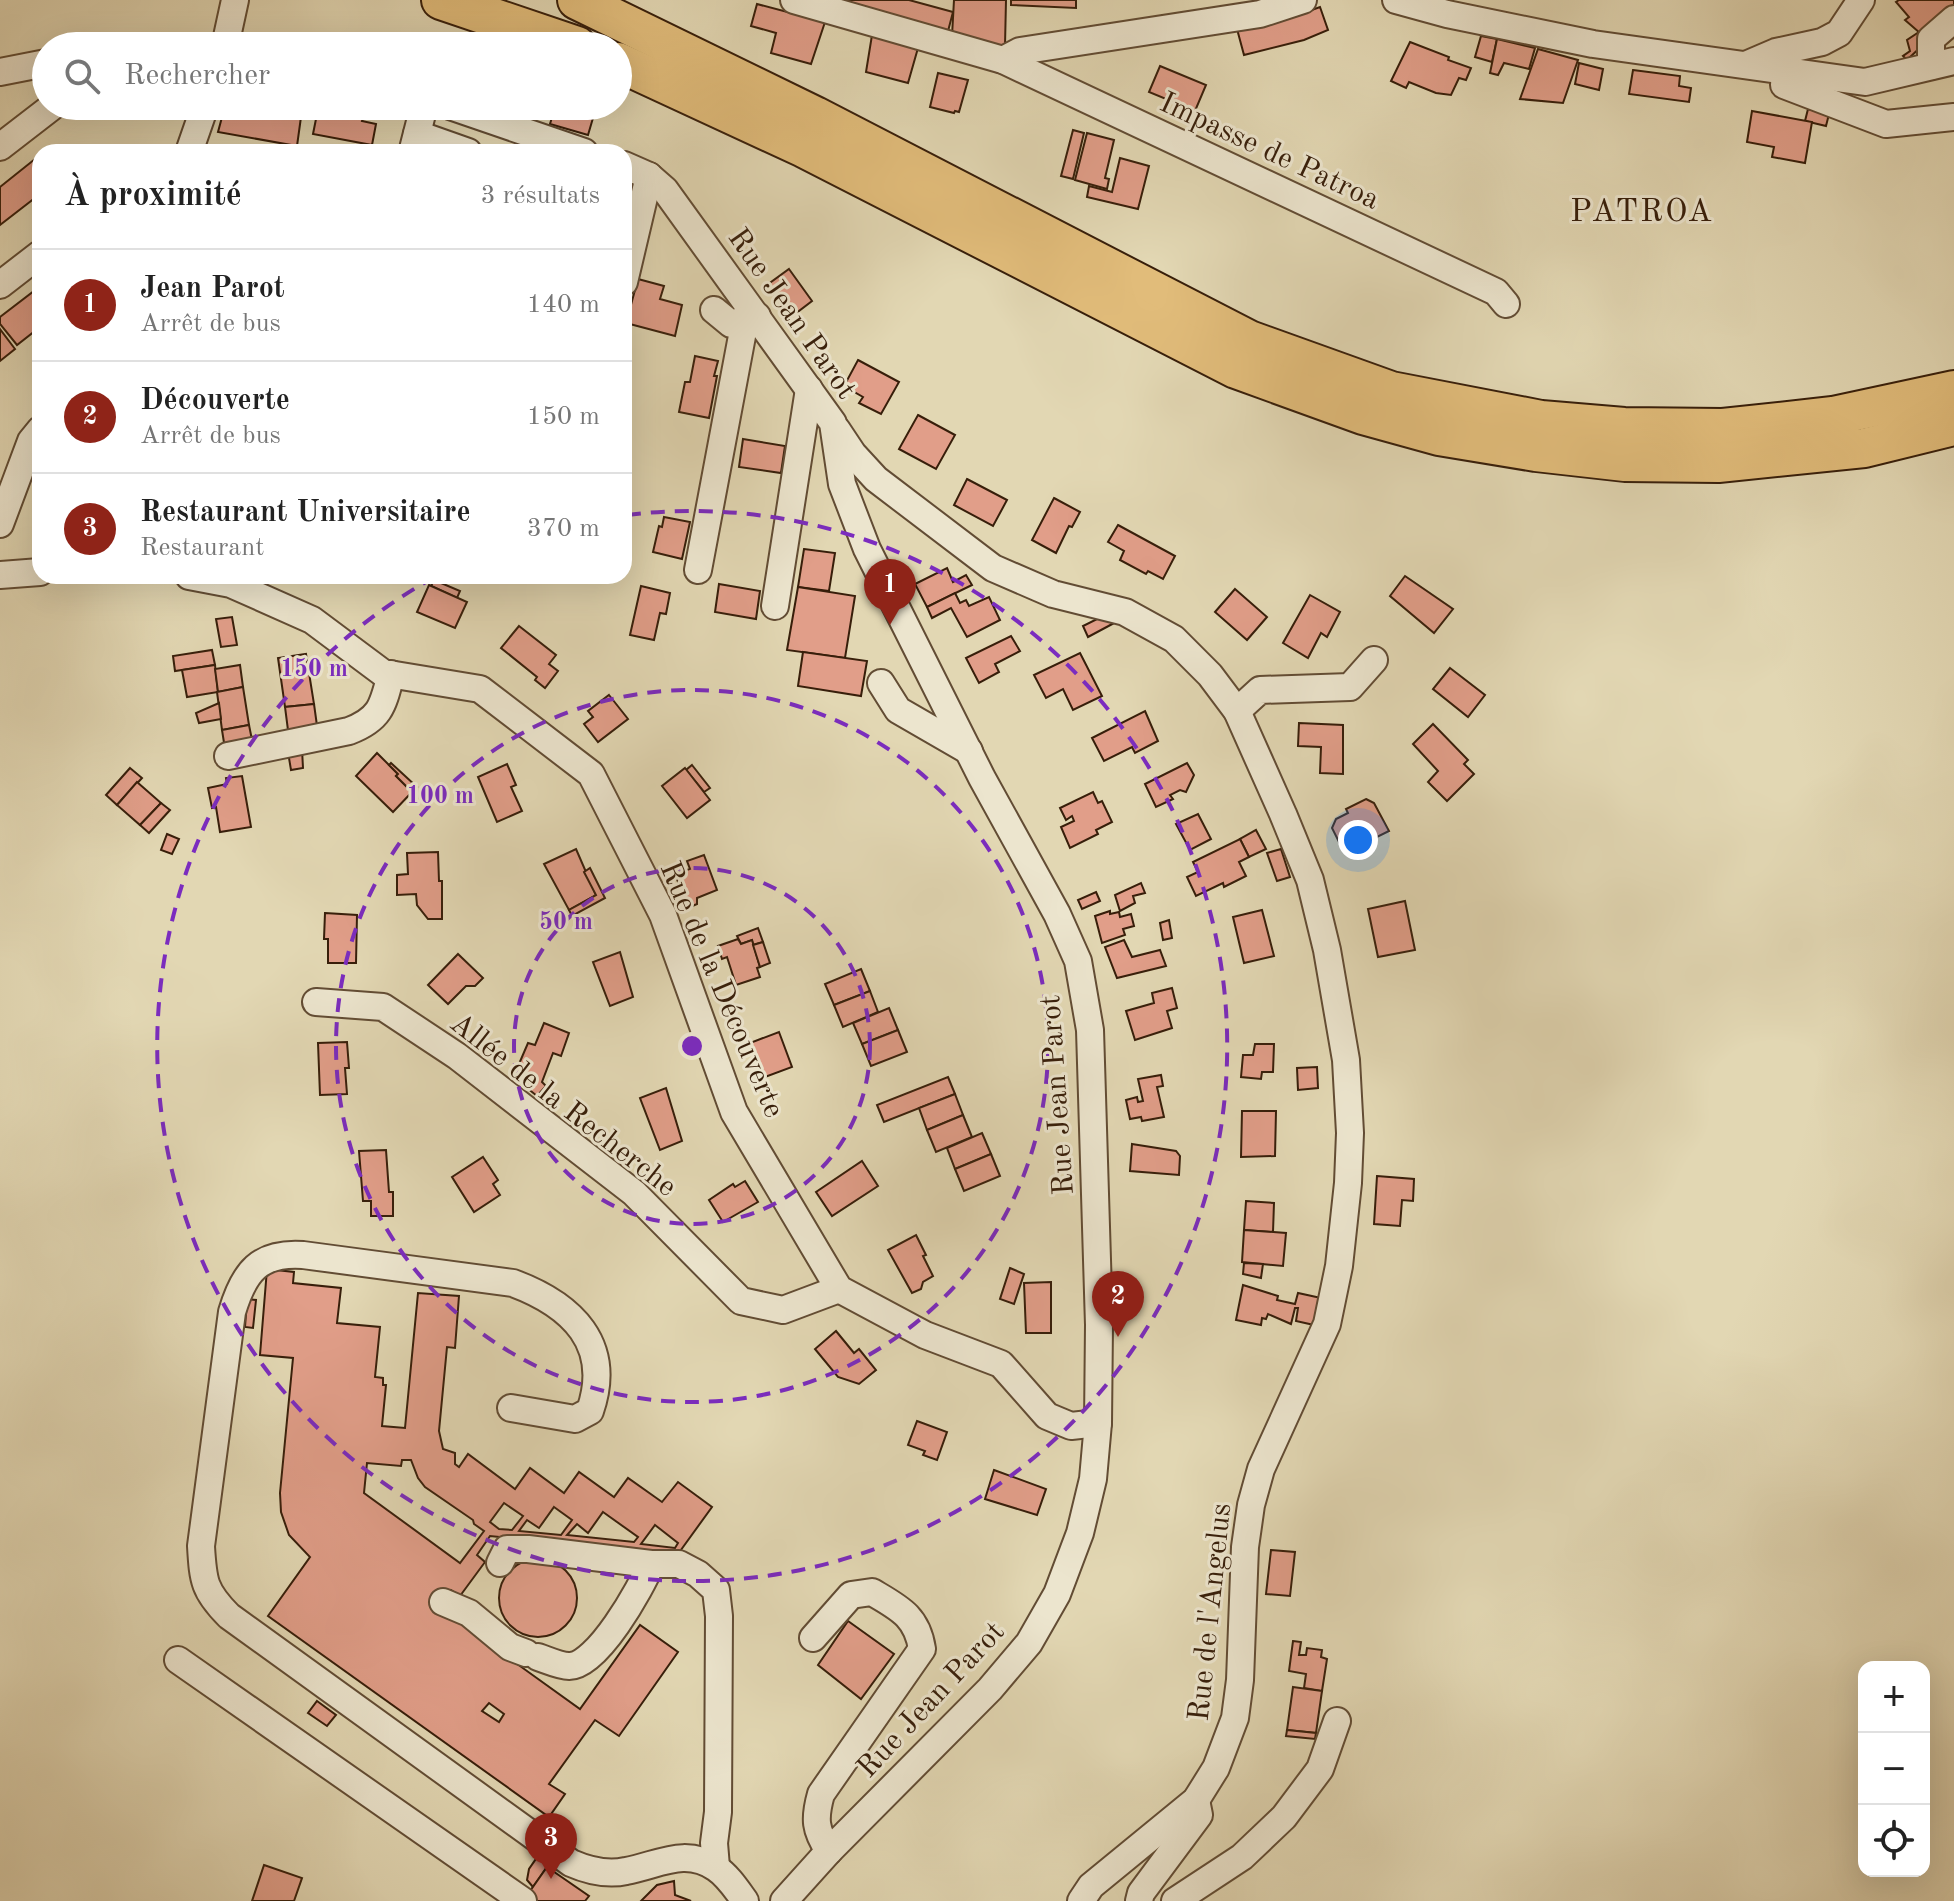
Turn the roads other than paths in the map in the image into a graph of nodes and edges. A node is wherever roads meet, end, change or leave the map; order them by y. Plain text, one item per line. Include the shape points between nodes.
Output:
1 (441, 0) edge
2 (577, 0) edge
3 (794, 0) edge
4 (1303, 0) edge
5 (1396, 0) edge
6 (1861, 0) edge
7 (233, 10) edge
8 (1954, 19) edge
9 (228, 32) edge
10 (536, 32) edge
11 (1003, 60) junction
12 (1942, 63) edge
13 (1746, 65) junction
14 (32, 66) edge
15 (632, 68) edge
16 (1785, 71) junction
17 (0, 72) edge
18 (1954, 117) edge
19 (35, 120) edge
20 (197, 120) edge
21 (200, 120) edge
22 (421, 120) edge
23 (491, 120) edge
24 (415, 143) edge
25 (175, 144) edge
26 (192, 144) edge
27 (561, 144) edge
28 (0, 147) edge
29 (632, 169) edge
30 (649, 176) junction
31 (632, 248) edge
32 (32, 260) edge
33 (0, 285) edge
34 (1506, 304) dead end
35 (714, 310) dead end
36 (751, 318) junction
37 (809, 389) junction
38 (1954, 390) edge
39 (833, 423) junction
40 (1954, 426) edge
41 (32, 440) edge
42 (0, 524) edge
43 (698, 570) dead end
44 (32, 573) edge
45 (0, 575) edge
46 (231, 584) edge
47 (775, 606) dead end
48 (1374, 660) dead end
49 (391, 674) junction
50 (881, 683) dead end
51 (1237, 711) junction
52 (969, 751) junction
53 (228, 756) dead end
54 (316, 1002) dead end
55 (839, 1289) junction
56 (511, 1408) dead end
57 (1098, 1423) junction
58 (500, 1563) dead end
59 (651, 1564) junction
60 (443, 1602) dead end
61 (813, 1638) dead end
62 (178, 1660) dead end
63 (1337, 1721) dead end
64 (1196, 1800) junction
65 (829, 1851) junction
66 (716, 1867) junction
67 (523, 1901) edge
68 (745, 1901) edge
69 (784, 1901) edge
70 (1081, 1901) edge
71 (1139, 1901) edge
72 (1175, 1901) edge

1 - 10 highway
2 - 38 highway via 1249,340 1391,391 1541,420 1723,428 1833,416
3 - 11 street, Impasse de Patroa
4 - 11 street via 1260,14 1020,51
5 - 13 street via 1593,44
6 - 13 street via 1839,33
7 - 9 street
8 - 12 street via 1931,39
11 - 34 street, Impasse de Patroa via 1496,292
12 - 16 street via 1865,82
13 - 16 street
14 - 17 street
15 - 40 highway via 804,148 1236,369 1424,432 1625,462 1718,463 1864,448
16 - 18 street via 1784,85 1886,124
19 - 28 street
20 - 25 street
21 - 26 street
22 - 24 street
23 - 27 street
29 - 30 street, Rue Jean Parot
30 - 31 street
30 - 36 street, Rue Jean Parot via 665,190
32 - 33 street
35 - 36 street via 731,324
36 - 37 street, Rue Jean Parot
36 - 43 street
37 - 39 street, Rue Jean Parot
37 - 47 street
39 - 51 street, Rue de l'Angelus via 876,479 993,568 1053,594 1125,612 1174,639
39 - 52 street, Rue Jean Parot via 842,484 867,549
41 - 42 street
44 - 45 street
46 - 49 street via 312,620
48 - 51 street via 1350,687 1260,690
49 - 53 street via 383,707 365,725
49 - 55 street, Rue de la Découverte via 480,689 591,774 663,915 734,1112
50 - 52 street via 898,710
51 - 64 street, Rue de l'Angelus via 1310,880 1346,1060 1350,1133 1339,1266 1327,1324 1261,1469 1251,1505 1235,1718 1216,1768
52 - 57 street, Rue Jean Parot via 1078,961 1090,1030
54 - 55 street, Allée de la Recherche via 383,1007 457,1056 634,1193 741,1301 783,1310
55 - 57 street via 925,1335 1001,1364 1047,1416 1071,1426
56 - 66 street via 575,1419 590,1411 595,1396 593,1352 575,1318 540,1293 513,1283 303,1255 280,1254 262,1261 238,1291 232,1312 201,1546 202,1573 211,1598 571,1863 624,1872 686,1856
57 - 65 street, Rue Jean Parot via 1093,1479 1080,1533 1057,1594 1029,1643
58 - 59 street via 507,1549 528,1549
59 - 60 street via 642,1587 589,1659 571,1666 510,1647 469,1613
59 - 66 street via 679,1564 716,1590
61 - 65 street via 851,1595 872,1592 912,1619 922,1649 821,1794 817,1834
62 - 67 street
63 - 72 street via 1320,1769 1284,1817 1242,1857
64 - 70 street, Rue de l'Angelus via 1091,1886
64 - 71 street via 1199,1815
65 - 69 street, Rue Jean Parot
66 - 68 street

